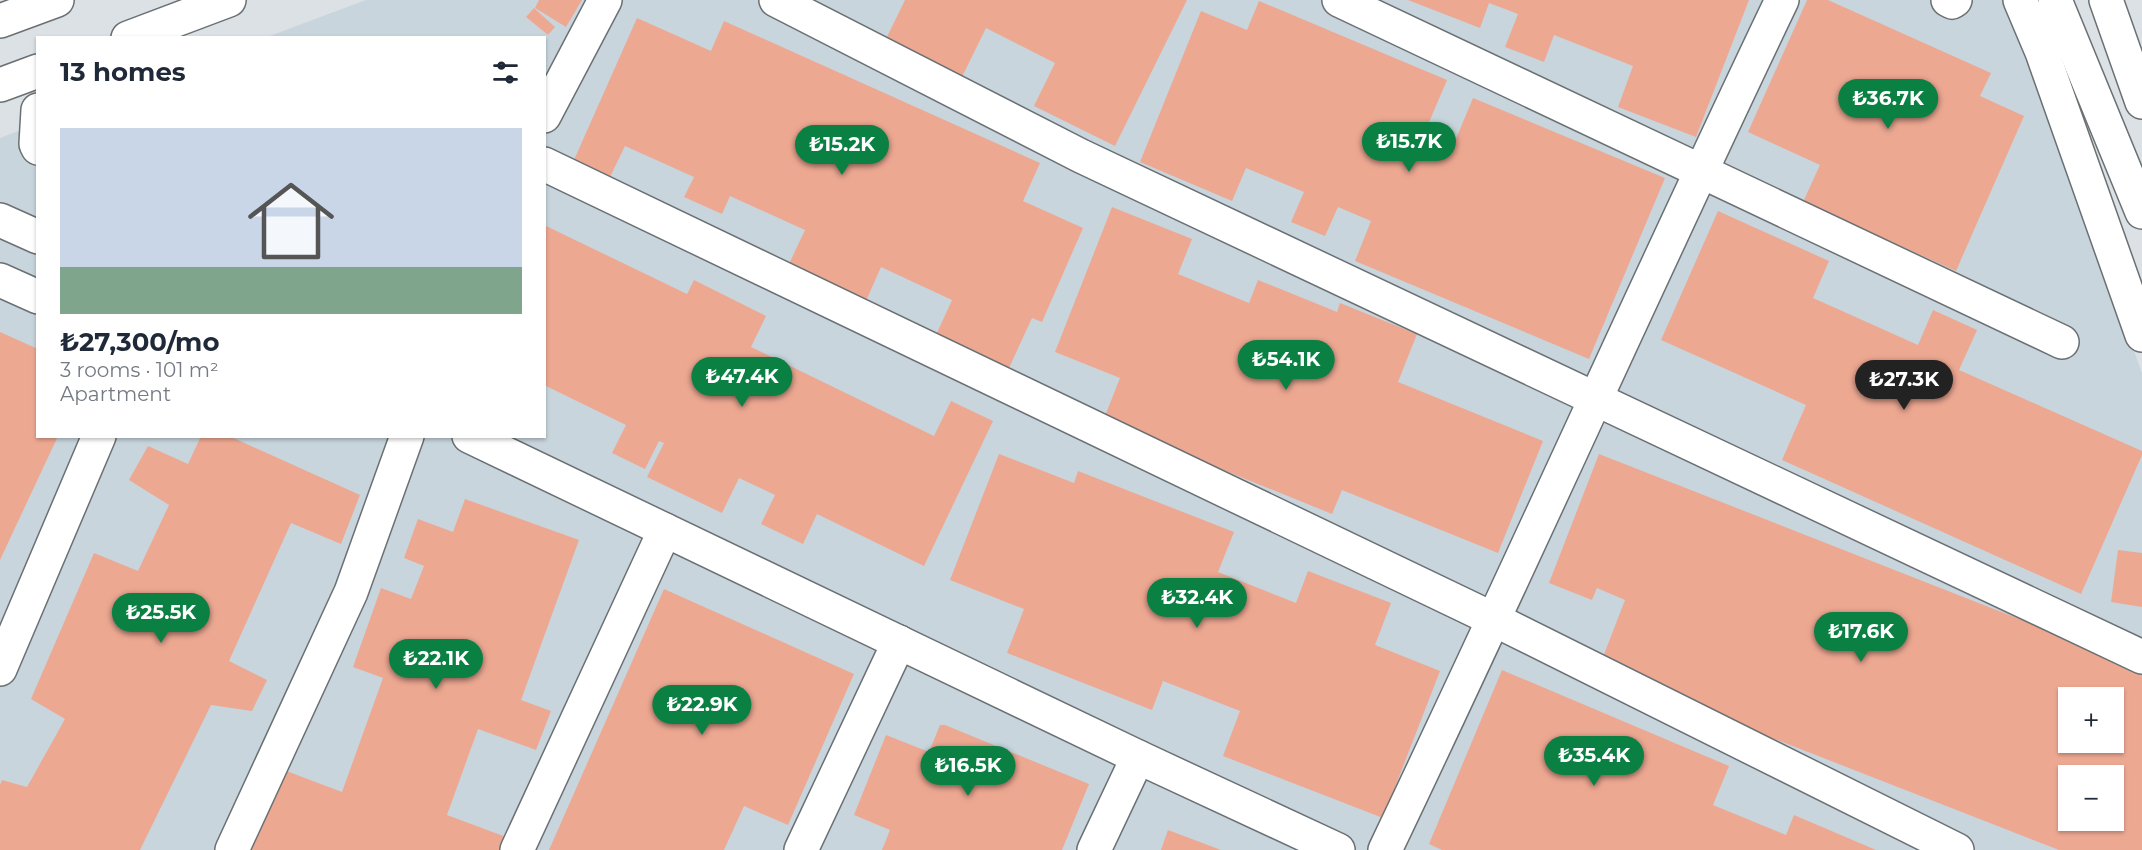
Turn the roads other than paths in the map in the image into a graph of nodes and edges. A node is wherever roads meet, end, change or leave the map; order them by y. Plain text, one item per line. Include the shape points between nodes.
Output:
1 (57, 0) edge
2 (229, 0) edge
3 (605, 0) edge
4 (776, 0) edge
5 (1339, 0) edge
6 (1782, 0) edge
7 (1948, 0) edge
8 (1955, 0) edge
9 (2020, 0) edge
10 (2055, 0) edge
11 (2106, 0) edge
12 (0, 21) edge
13 (133, 36) edge
14 (36, 72) edge
15 (0, 85) edge
16 (2142, 102) edge
17 (546, 112) edge
18 (546, 165) edge
19 (1701, 170) junction
20 (2142, 212) edge
21 (0, 220) edge
22 (36, 236) edge
23 (0, 280) edge
24 (36, 296) edge
25 (2142, 335) edge
26 (2062, 342) dead end
27 (1596, 400) junction
28 (98, 438) edge
29 (406, 438) edge
30 (473, 438) edge
31 (665, 530) junction
32 (1495, 620) junction
33 (899, 642) junction
34 (2142, 657) edge
35 (0, 669) edge
36 (1138, 757) junction
37 (232, 850) edge
38 (517, 850) edge
39 (801, 850) edge
40 (1094, 850) edge
41 (1338, 850) edge
42 (1385, 850) edge
43 (1957, 850) edge

1 - 12 main road
2 - 13 main road
3 - 17 main road
4 - 27 main road via 1081,156
5 - 19 main road
6 - 19 main road
7 - 8 main road
9 - 25 main road
10 - 20 main road
11 - 16 main road
14 - 15 main road
18 - 32 main road
19 - 26 main road
19 - 27 main road
21 - 22 main road
23 - 24 main road
27 - 32 main road
27 - 34 main road
28 - 35 main road
29 - 37 main road via 351,592
30 - 31 main road
31 - 33 main road
31 - 38 main road
32 - 42 main road
32 - 43 main road
33 - 36 main road
33 - 39 main road
36 - 40 main road
36 - 41 main road

